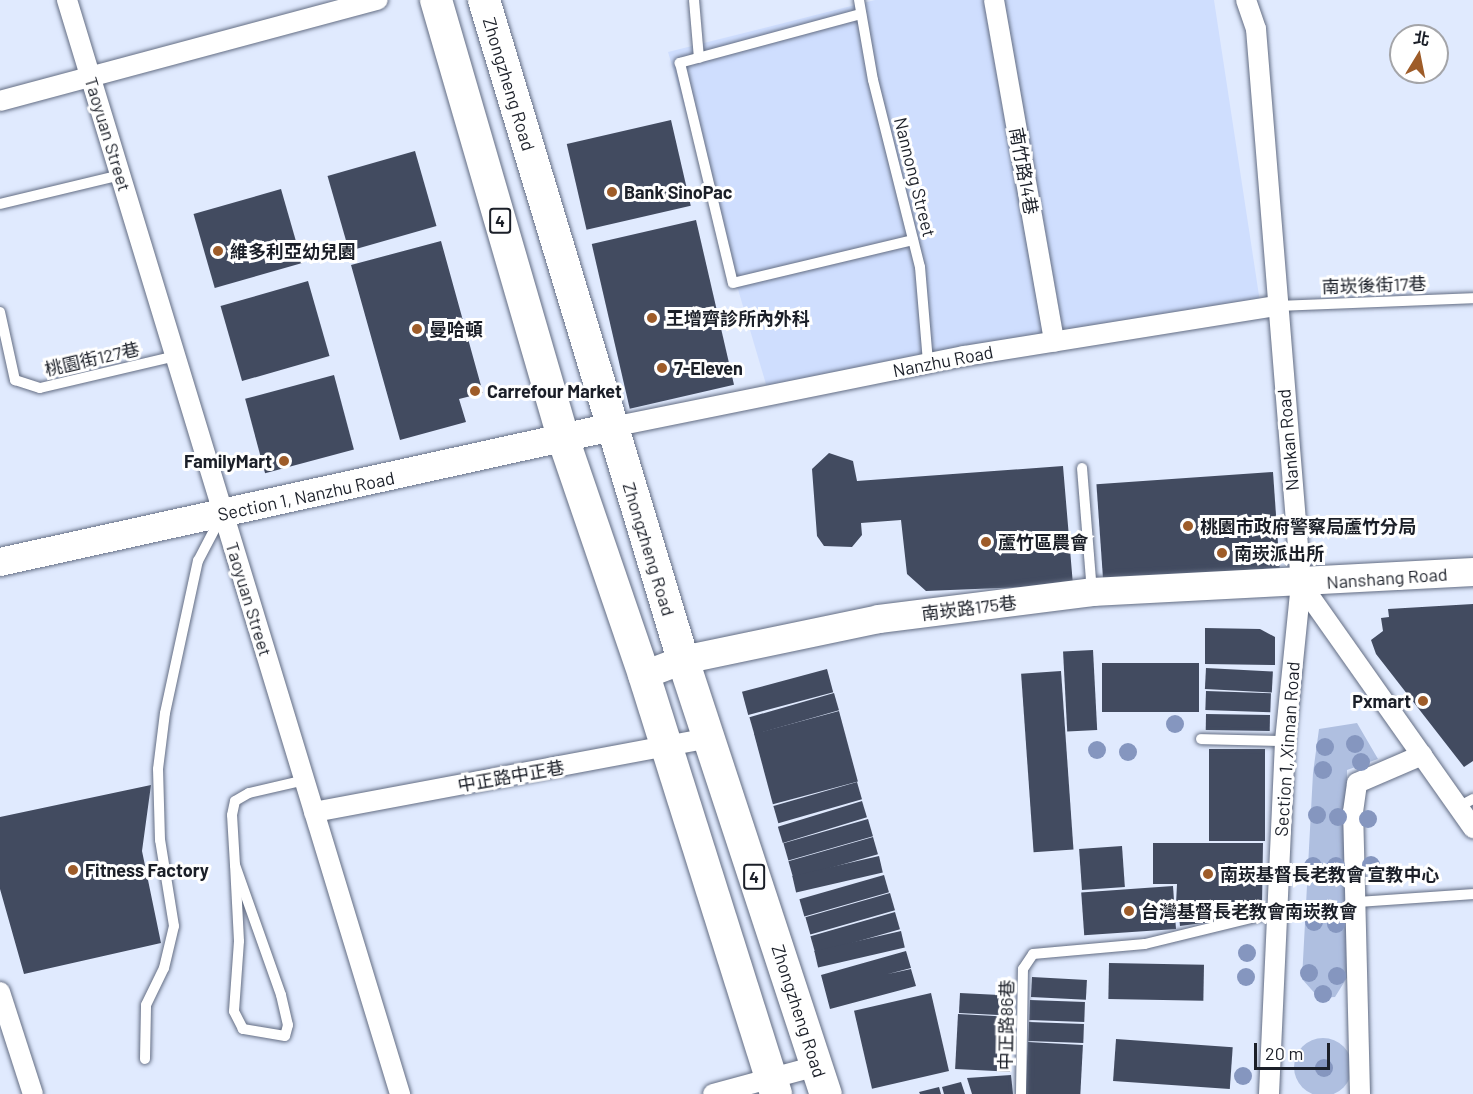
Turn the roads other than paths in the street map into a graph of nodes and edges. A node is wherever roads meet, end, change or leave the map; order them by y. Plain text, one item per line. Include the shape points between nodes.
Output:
1 (67, 0) edge
2 (378, 0) edge
3 (436, 0) edge
4 (484, 0) edge
5 (694, 0) edge
6 (859, 0) edge
7 (994, 0) edge
8 (1246, 0) edge
9 (861, 14) junction
10 (699, 58) junction
11 (92, 80) junction
12 (0, 101) edge
13 (121, 175) junction
14 (0, 204) edge
15 (914, 240) junction
16 (1473, 298) edge
17 (1276, 306) junction
18 (0, 312) edge
19 (1054, 342) junction
20 (175, 356) junction
21 (928, 363) junction
22 (612, 427) junction
23 (564, 441) junction
24 (1082, 468) dead end
25 (223, 513) junction
26 (0, 562) edge
27 (1473, 572) edge
28 (1301, 584) junction
29 (1092, 592) junction
30 (682, 660) junction
31 (644, 675) junction
32 (708, 738) junction
33 (1202, 740) dead end
34 (1285, 741) junction
35 (664, 748) junction
36 (1422, 755) junction
37 (304, 780) junction
38 (1466, 803) edge
39 (314, 812) junction
40 (1473, 828) edge
41 (235, 865) junction
42 (1473, 894) edge
43 (1359, 902) junction
44 (1275, 912) junction
45 (0, 992) edge
46 (145, 1059) dead end
47 (822, 1080) edge
48 (775, 1088) edge
49 (33, 1094) edge
50 (400, 1094) edge
51 (713, 1094) edge
52 (1021, 1094) edge
53 (1269, 1094) edge
54 (1360, 1094) edge

1 - 11 street, Taoyuan Street
2 - 11 street
3 - 23 main road, 4
4 - 22 main road, Zhongzheng Road / 4
5 - 10 lane
6 - 9 lane, Nannong Street
7 - 19 street, 南竹路14巷
8 - 17 street, Nankan Road via 1256,29
9 - 10 lane
9 - 15 lane, Nannong Street
10 - 15 lane via 680,63 733,283
11 - 12 street
11 - 13 street, Taoyuan Street
13 - 14 lane
13 - 20 street, Taoyuan Street
15 - 21 lane, Nannong Street
16 - 17 lane, 南崁後街17巷
17 - 19 street, Nanzhu Road
17 - 28 street, Nankan Road
18 - 20 lane, 桃園街127巷 via 15,380 40,388
19 - 21 street, Nanzhu Road
20 - 25 street, Taoyuan Street
21 - 22 street, Nanzhu Road
22 - 23 street, Section 1, Nanzhu Road
22 - 30 main road, Zhongzheng Road / 4
23 - 25 street, Section 1, Nanzhu Road
23 - 31 main road, 4
24 - 29 lane
25 - 26 street, Section 1, Nanzhu Road
25 - 37 street, Taoyuan Street
25 - 46 lane via 198,561 165,713 158,770 160,840 174,926 164,968 146,1005
27 - 28 street, Nanshang Road
28 - 29 street, 南崁路175巷
28 - 34 street, Section 1, Xinnan Road
28 - 36 street
29 - 30 street, 南崁路175巷 via 879,619
30 - 31 street, 南崁路175巷
30 - 32 main road, Zhongzheng Road / 4
31 - 35 main road, 4
32 - 35 street, 中正路中正巷
32 - 47 main road, Zhongzheng Road / 4
33 - 34 lane
34 - 44 street, Section 1, Xinnan Road
35 - 39 street, 中正路中正巷
35 - 48 main road, 4
36 - 38 street
36 - 43 street via 1357,783 1353,812
37 - 39 street, Taoyuan Street
37 - 41 lane via 235,801
38 - 40 street
39 - 50 street, Taoyuan Street
41 - 41 lane via 238,941 234,1011 243,1029 285,1036 288,1025 281,995
42 - 43 lane
43 - 54 street
44 - 52 lane, 中正路86巷 via 1145,944 1033,954 1023,969
44 - 53 street, Section 1, Xinnan Road
45 - 49 street
47 - 48 street
48 - 51 street

